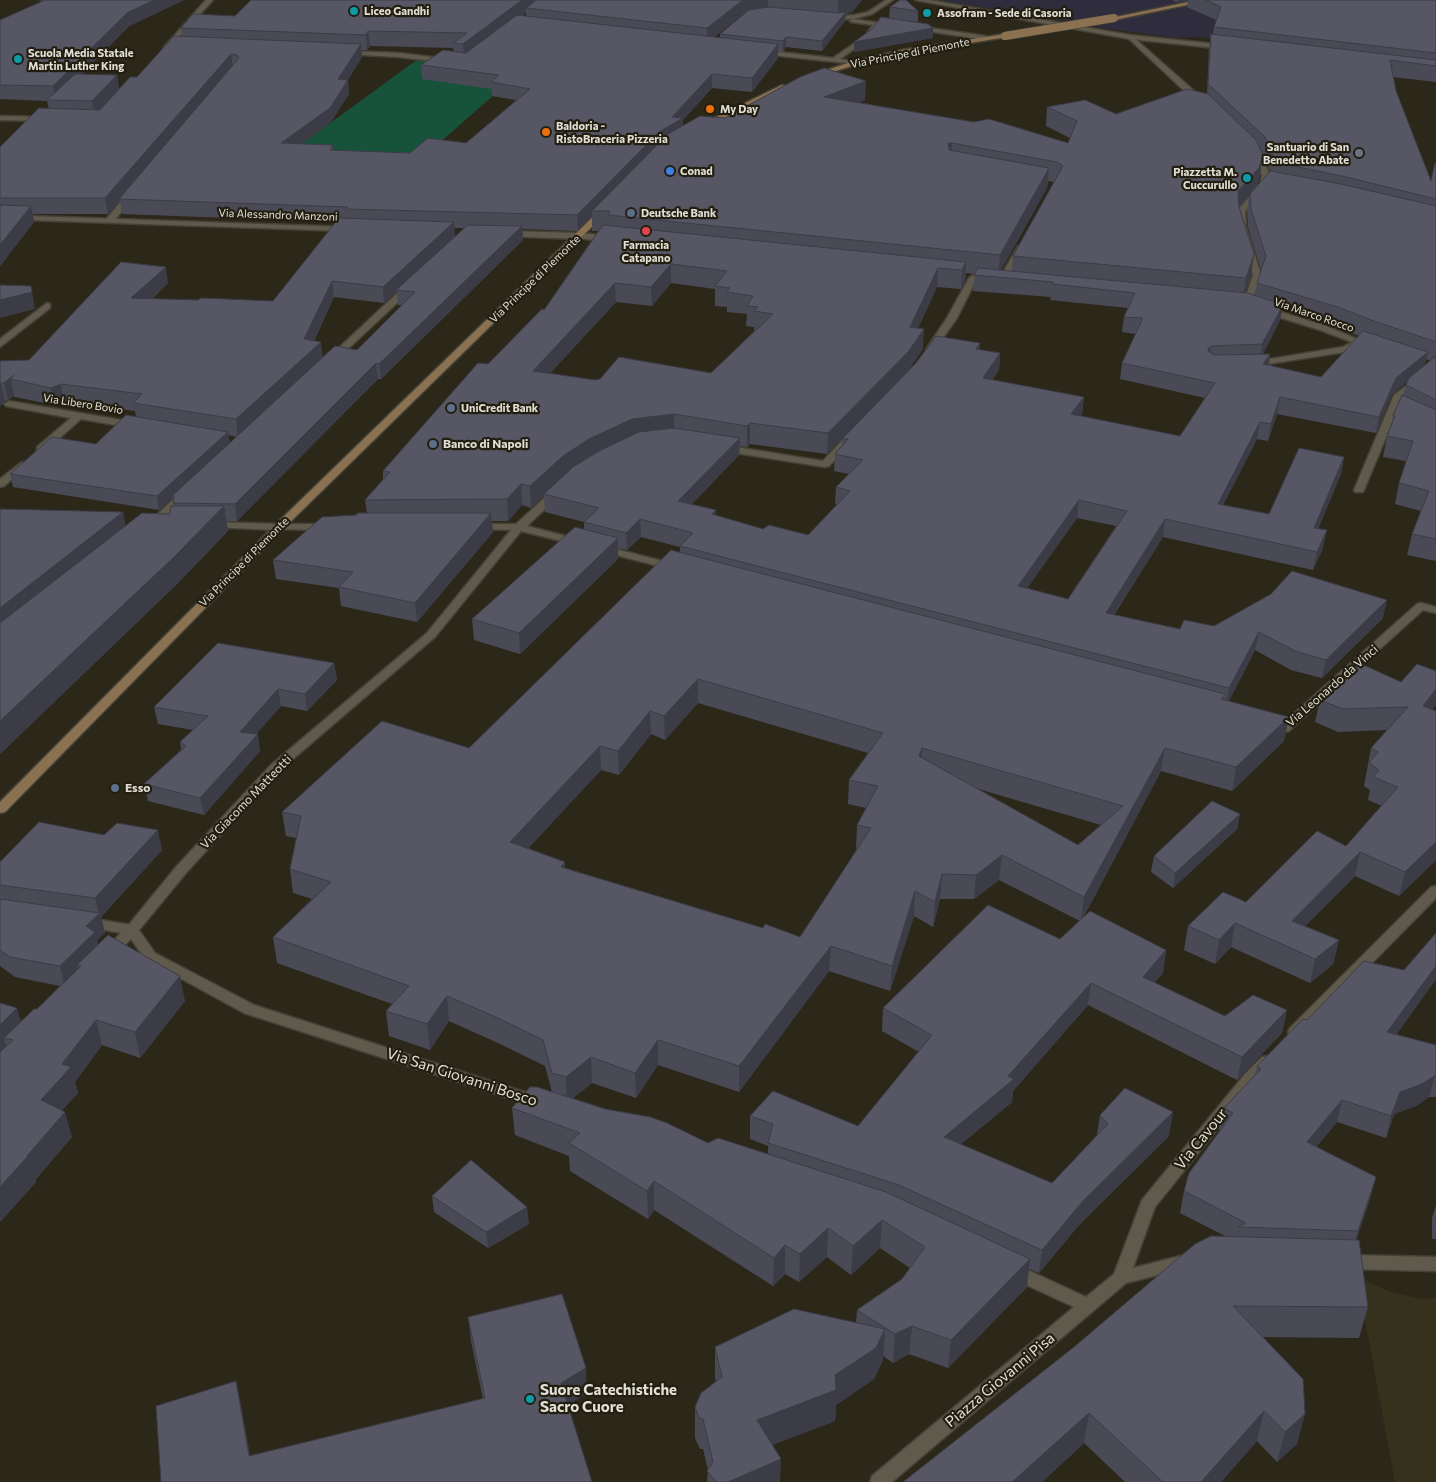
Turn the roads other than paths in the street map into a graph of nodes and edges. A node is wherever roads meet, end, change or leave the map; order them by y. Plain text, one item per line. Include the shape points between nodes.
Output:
1 (210, 0) edge
2 (890, 0) edge
3 (918, 0) edge
4 (1208, 0) edge
5 (821, 18) edge
6 (838, 19) junction
7 (877, 23) junction
8 (886, 24) edge
9 (904, 27) edge
10 (1130, 37) junction
11 (986, 38) junction
12 (168, 46) junction
13 (178, 46) edge
14 (1235, 48) edge
15 (749, 50) edge
16 (341, 52) edge
17 (162, 53) edge
18 (835, 60) junction
19 (456, 62) edge
20 (853, 63) junction
21 (810, 77) edge
22 (791, 84) edge
23 (1202, 103) edge
24 (0, 118) edge
25 (31, 119) junction
26 (50, 119) edge
27 (25, 125) edge
28 (698, 129) edge
29 (1249, 146) edge
30 (135, 190) edge
31 (613, 202) edge
32 (0, 217) edge
33 (110, 220) junction
34 (357, 230) edge
35 (495, 234) edge
36 (580, 236) junction
37 (619, 240) edge
38 (1025, 241) edge
39 (416, 281) edge
40 (47, 306) dead end
41 (1360, 342) junction
42 (0, 344) edge
43 (1376, 348) edge
44 (927, 354) edge
45 (1241, 365) edge
46 (322, 368) edge
47 (1427, 372) edge
48 (9, 404) dead end
49 (79, 416) junction
50 (865, 423) edge
51 (146, 427) edge
52 (712, 446) edge
53 (0, 484) edge
54 (193, 487) edge
55 (562, 488) edge
56 (1359, 490) dead end
57 (171, 524) edge
58 (198, 525) edge
59 (279, 527) junction
60 (333, 527) edge
61 (460, 527) edge
62 (519, 527) junction
63 (682, 570) edge
64 (1436, 610) edge
65 (1257, 721) edge
66 (0, 809) edge
67 (1436, 890) edge
68 (74, 921) edge
69 (132, 930) junction
70 (97, 965) edge
71 (551, 1106) edge
72 (1196, 1259) edge
73 (1330, 1261) edge
74 (997, 1263) edge
75 (1436, 1264) edge
76 (1121, 1278) junction
77 (1088, 1306) junction
78 (879, 1482) edge

1 - 12 street
2 - 6 street via 870,13
3 - 10 street
4 - 11 main road, Via Principe di Piemonte, bridge
5 - 6 street
6 - 7 street
7 - 8 street
7 - 18 street via 868,37
9 - 11 street
10 - 14 street
10 - 23 street
11 - 20 main road, Via Principe di Piemonte
12 - 13 street
12 - 17 street
15 - 18 street
16 - 19 street
18 - 20 street
20 - 21 main road, Via Principe di Piemonte
22 - 28 main road
24 - 25 street
25 - 26 street
25 - 27 street
29 - 41 street, Via Marco Rocco via 1258,157 1269,184 1241,211 1242,227 1257,275 1242,304
30 - 33 street
31 - 36 main road, Via Principe di Piemonte
32 - 33 street, Via Alessandro Manzoni
33 - 34 street, Via Alessandro Manzoni
35 - 36 street
36 - 37 street
36 - 59 main road, Via Principe di Piemonte
38 - 44 street via 952,318
39 - 46 street
40 - 42 street
41 - 43 street, Via Marco Rocco
41 - 45 street via 1345,350 1260,365
47 - 56 street via 1399,395 1398,408
48 - 49 street, Via Libero Bovio
49 - 51 street, Via Libero Bovio
49 - 53 street
50 - 52 street via 825,464
54 - 57 street via 146,527
55 - 62 street, Via Giacomo Matteotti
58 - 59 street
59 - 60 street
59 - 66 main road, Via Principe di Piemonte
61 - 62 street
62 - 63 street
62 - 69 street, Via Giacomo Matteotti via 431,636 275,768 181,870
64 - 65 street, Via Leonardo da Vinci via 1421,606 1285,728
67 - 76 street, Via Cavour via 1250,1078 1148,1204
68 - 69 street
69 - 70 street, Via Giacomo Matteotti
69 - 71 street, Via San Giovanni Bosco via 150,956 249,1009
72 - 76 street
73 - 75 street
74 - 77 street
76 - 77 street, Piazza Giovanni Pisa
77 - 78 street, Piazza Giovanni Pisa

